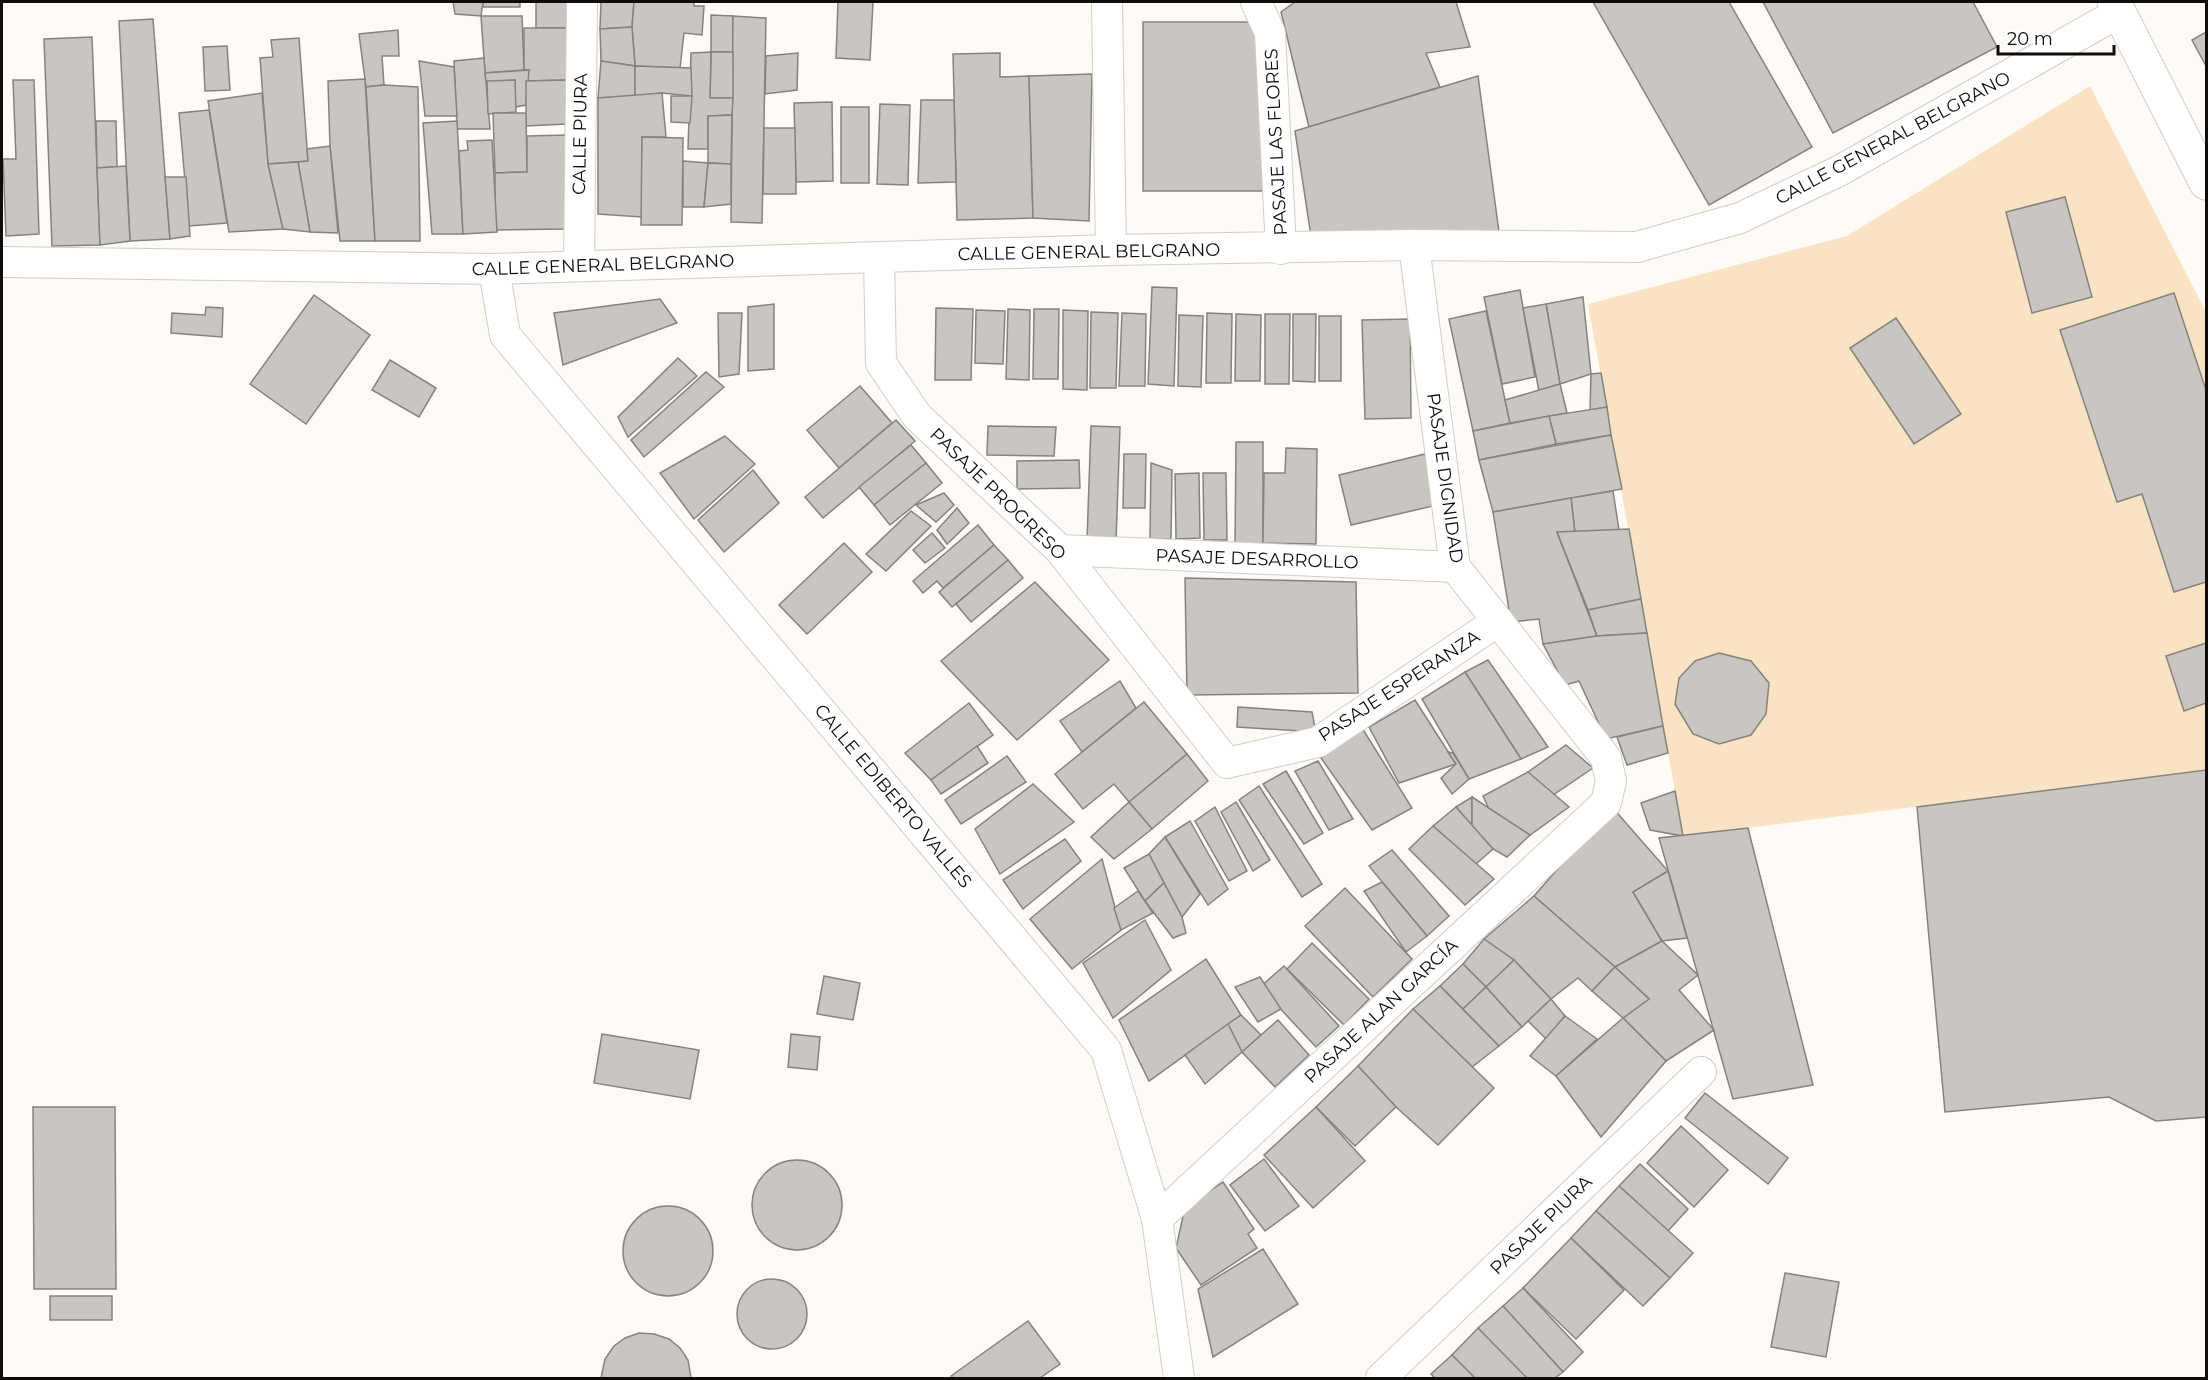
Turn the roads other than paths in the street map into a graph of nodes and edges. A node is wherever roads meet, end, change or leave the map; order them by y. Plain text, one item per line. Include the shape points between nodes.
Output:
1 (582, 2) edge
2 (1107, 2) edge
3 (1256, 2) edge
4 (2117, 7) edge
5 (2206, 183) edge
6 (1414, 245) junction
7 (1281, 249) junction
8 (1111, 250) junction
9 (879, 257) junction
10 (2, 262) edge
11 (579, 266) junction
12 (494, 269) junction
13 (1060, 550) junction
14 (1455, 567) junction
15 (1498, 621) junction
16 (1227, 763) joint
17 (1606, 803) joint
18 (1701, 1072) dead end
19 (1157, 1219) junction
20 (1179, 1378) edge
21 (1381, 1378) edge

1 - 11 street, CALLE PIURA
2 - 8 street
3 - 7 street, PASAJE LAS FLORES via 1270,33
4 - 5 main road
4 - 6 street, CALLE GENERAL BELGRANO via 1839,171 1740,218 1637,247
6 - 7 street, CALLE GENERAL BELGRANO
6 - 14 street, PASAJE DIGNIDAD
7 - 8 street, CALLE GENERAL BELGRANO
8 - 9 street, CALLE GENERAL BELGRANO
9 - 11 street, CALLE GENERAL BELGRANO
9 - 13 street, PASAJE PROGRESO via 881,363 917,416
10 - 12 street, CALLE GENERAL BELGRANO
11 - 12 street, CALLE GENERAL BELGRANO
12 - 19 street, CALLE EDIBERTO VALLES via 505,335 1106,1050
13 - 14 street, PASAJE DESARROLLO
13 - 16 street, PASAJE PROGRESO
14 - 15 street, PASAJE DIGNIDAD
15 - 16 street, PASAJE ESPERANZA via 1318,742
15 - 17 street, PASAJE DIGNIDAD via 1606,758 1611,781
17 - 19 street, PASAJE ALAN GARCÍA
18 - 21 street, PASAJE PIURA
19 - 20 street, CALLE EDIBERTO VALLES

